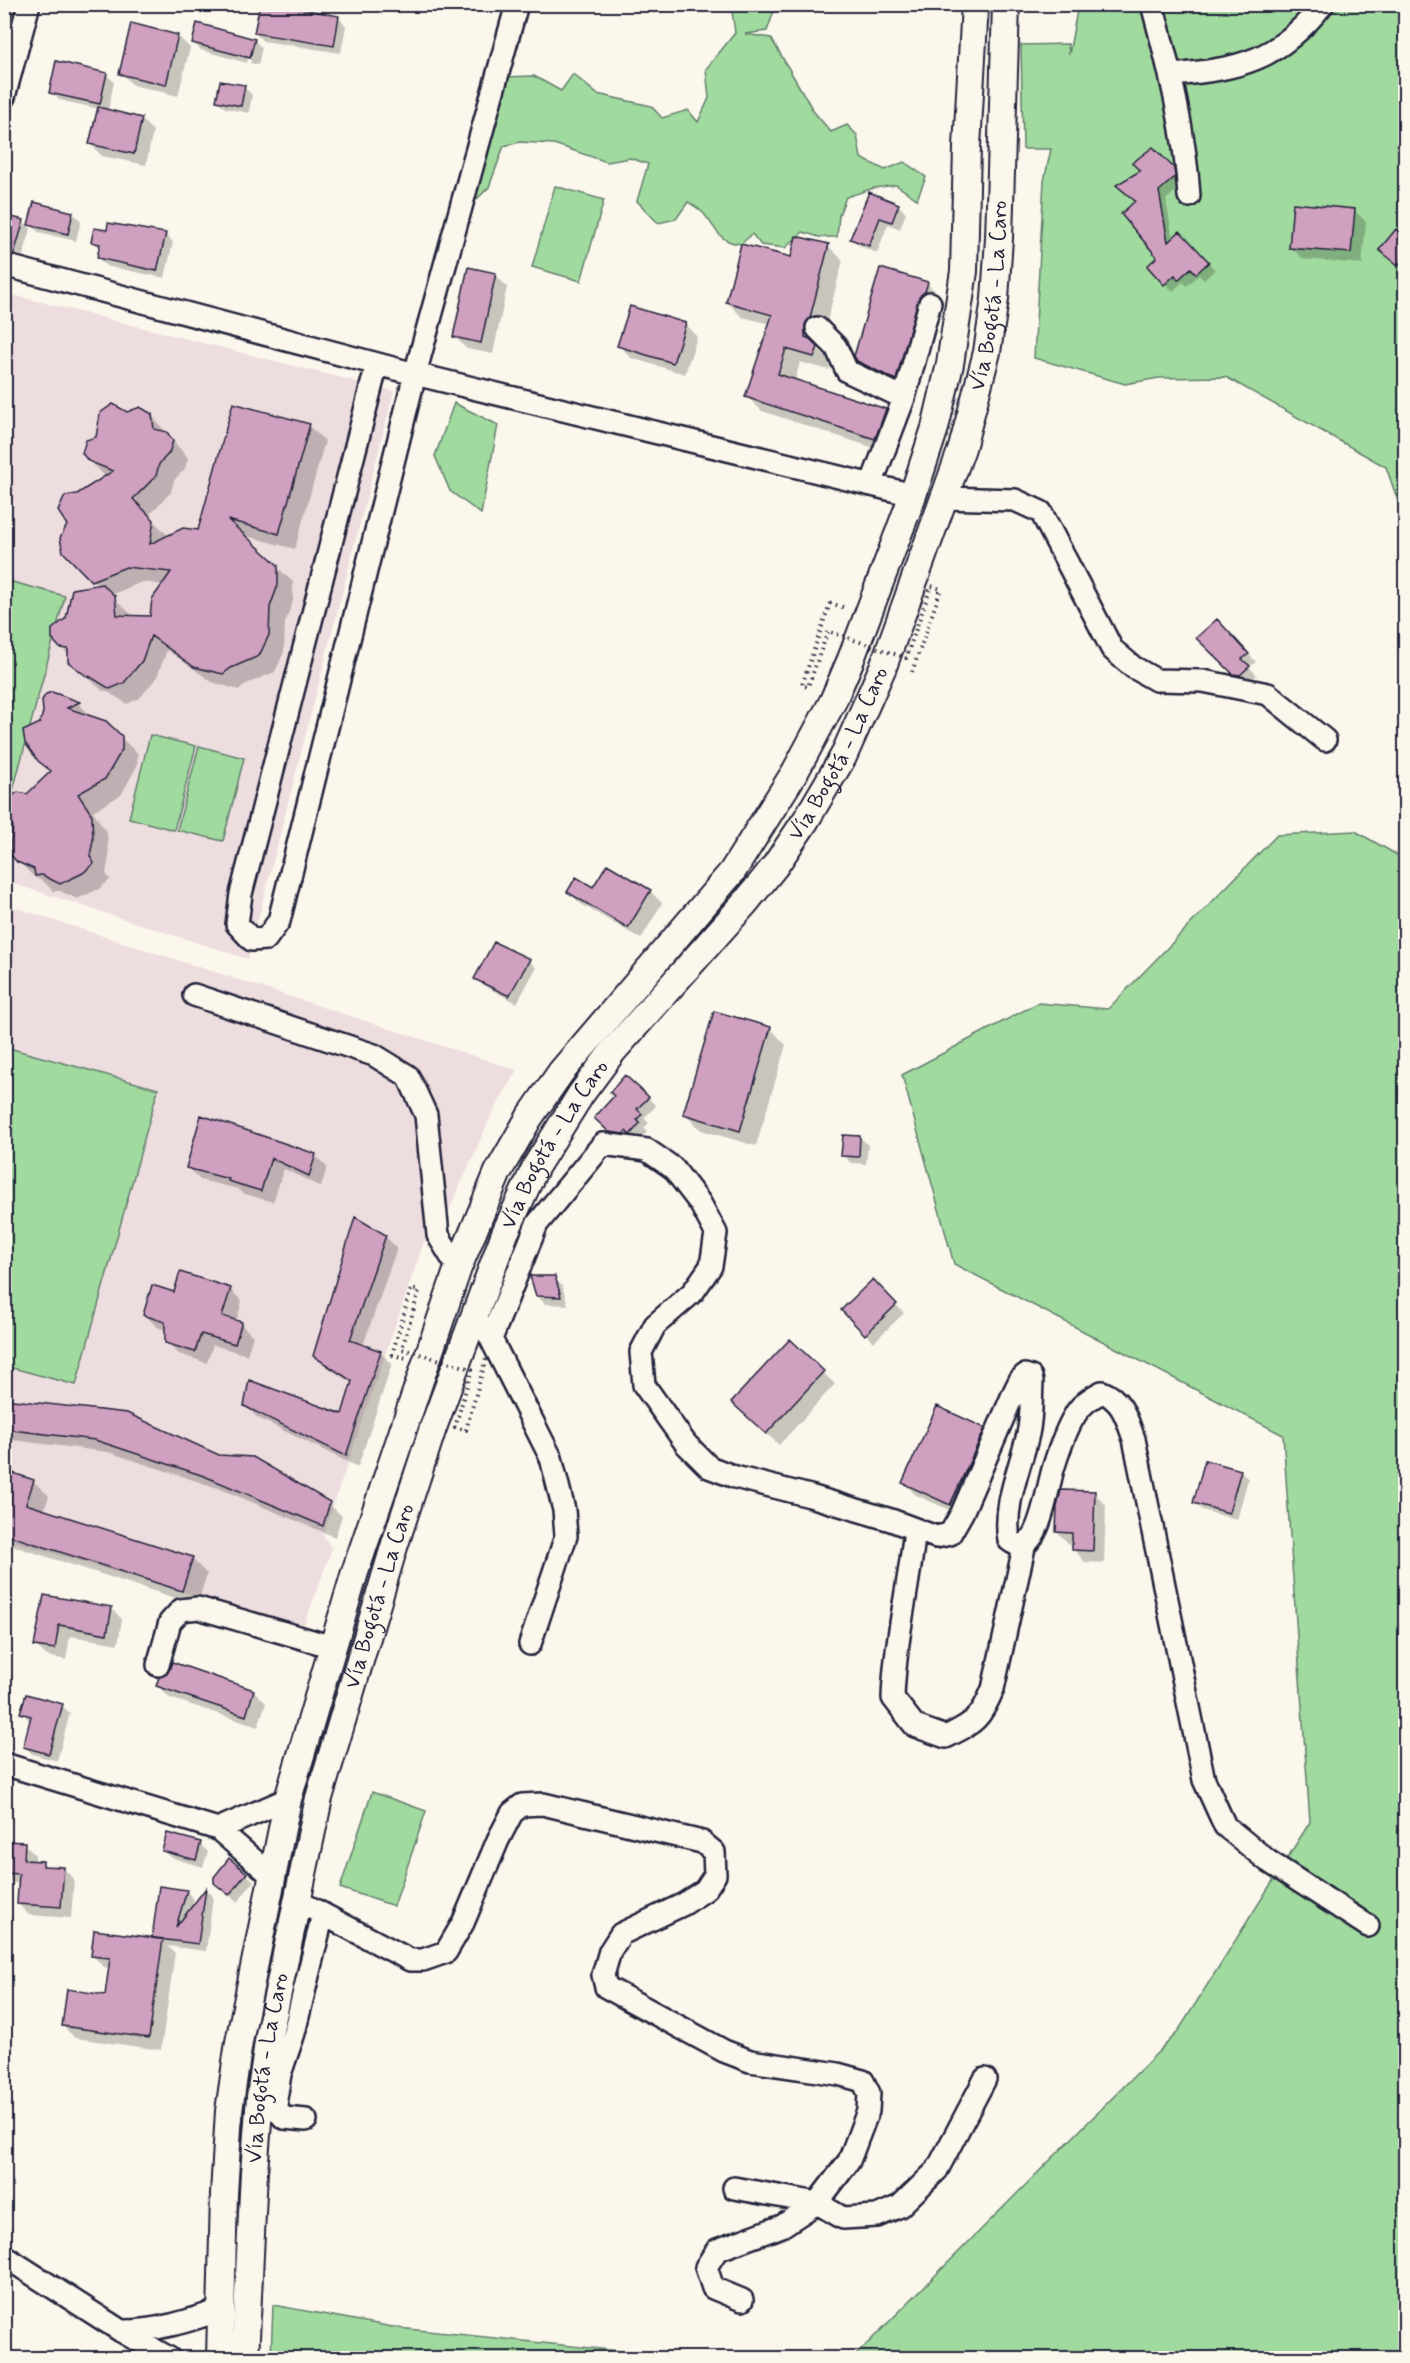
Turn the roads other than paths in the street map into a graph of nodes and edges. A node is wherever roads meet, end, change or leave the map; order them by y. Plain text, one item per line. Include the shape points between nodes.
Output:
1 (29, 4) edge
2 (517, 4) edge
3 (975, 4) edge
4 (1006, 4) edge
5 (1152, 4) edge
6 (1323, 4) edge
7 (1172, 75) junction
8 (4, 97) edge
9 (1189, 196) dead end
10 (4, 265) edge
11 (930, 303) dead end
12 (816, 328) dead end
13 (377, 364) junction
14 (415, 374) junction
15 (904, 398) junction
16 (871, 485) junction
17 (913, 495) junction
18 (944, 498) junction
19 (1325, 740) dead end
20 (194, 995) dead end
21 (458, 1268) junction
22 (476, 1311) junction
23 (491, 1339) junction
24 (915, 1529) junction
25 (1025, 1544) junction
26 (530, 1644) dead end
27 (333, 1647) junction
28 (158, 1665) dead end
29 (4, 1764) edge
30 (288, 1799) junction
31 (218, 1829) junction
32 (271, 1875) junction
33 (296, 1900) junction
34 (322, 1914) junction
35 (1368, 1926) dead end
36 (985, 2079) dead end
37 (306, 2120) dead end
38 (734, 2188) dead end
39 (817, 2203) junction
40 (4, 2256) edge
41 (742, 2300) dead end
42 (221, 2310) junction
43 (121, 2331) junction
44 (169, 2358) edge
45 (220, 2358) edge
46 (245, 2358) edge

1 - 8 street
2 - 14 street
3 - 17 main road, Vía Bogotá - La Caro via 960,305 935,428
4 - 18 main road, Vía Bogotá - La Caro via 994,298 974,408
5 - 7 street
6 - 7 street via 1277,50 1214,71
7 - 9 street
10 - 13 street
11 - 15 street
12 - 15 street via 836,347 847,371
13 - 14 street
13 - 14 street via 241,894 237,924 252,940 266,939 279,921
14 - 16 street
15 - 16 street
16 - 17 street
17 - 21 main road, Vía Bogotá - La Caro via 851,659 795,772 732,872 592,1034 529,1118 498,1172
18 - 19 street via 1015,500 1041,512 1112,649 1133,667 1156,680 1203,681 1268,694
18 - 22 main road, Vía Bogotá - La Caro via 883,667 837,766 806,820 745,903 580,1094 523,1191
20 - 21 street via 374,1055 408,1076 426,1115 438,1235
21 - 27 main road, Vía Bogotá - La Caro
22 - 23 street
22 - 33 main road, Vía Bogotá - La Caro via 368,1628 319,1798
23 - 24 street via 537,1224 603,1144 647,1150 673,1168 687,1184 716,1233 711,1266 693,1292 655,1325 641,1352 644,1385 686,1444 709,1467
23 - 26 street via 551,1458 564,1510 566,1536
24 - 25 street via 936,1537 950,1534 1025,1375 1032,1382 1029,1431 1006,1526 1009,1540 1016,1545
24 - 25 street via 894,1666 893,1698 915,1726 946,1737 974,1723 989,1699
25 - 35 street via 1042,1515 1053,1466 1074,1415 1102,1392 1114,1396 1122,1406 1134,1439 1204,1780 1225,1826 1268,1861
27 - 28 street via 198,1608 181,1610 170,1622
27 - 30 main road, Vía Bogotá - La Caro
29 - 31 street
30 - 31 street
30 - 32 main road, Vía Bogotá - La Caro
31 - 32 street
32 - 42 main road, Vía Bogotá - La Caro via 230,2111
33 - 34 street
33 - 46 main road, Vía Bogotá - La Caro via 260,2097
34 - 37 street via 276,2098 284,2118
34 - 39 street via 410,1960 446,1952 463,1923 498,1840 512,1813 522,1805 543,1804 702,1842 714,1852 716,1875 705,1890 684,1904 621,1934 610,1951 603,1975 606,1987 750,2061 863,2081 869,2093 868,2111 849,2161
36 - 39 street via 937,2170 900,2206 877,2216 843,2218
38 - 39 street
39 - 41 street via 782,2226 717,2250 706,2266 713,2288
40 - 43 street
42 - 43 street via 156,2330
42 - 45 main road, Vía Bogotá - La Caro
43 - 44 street

